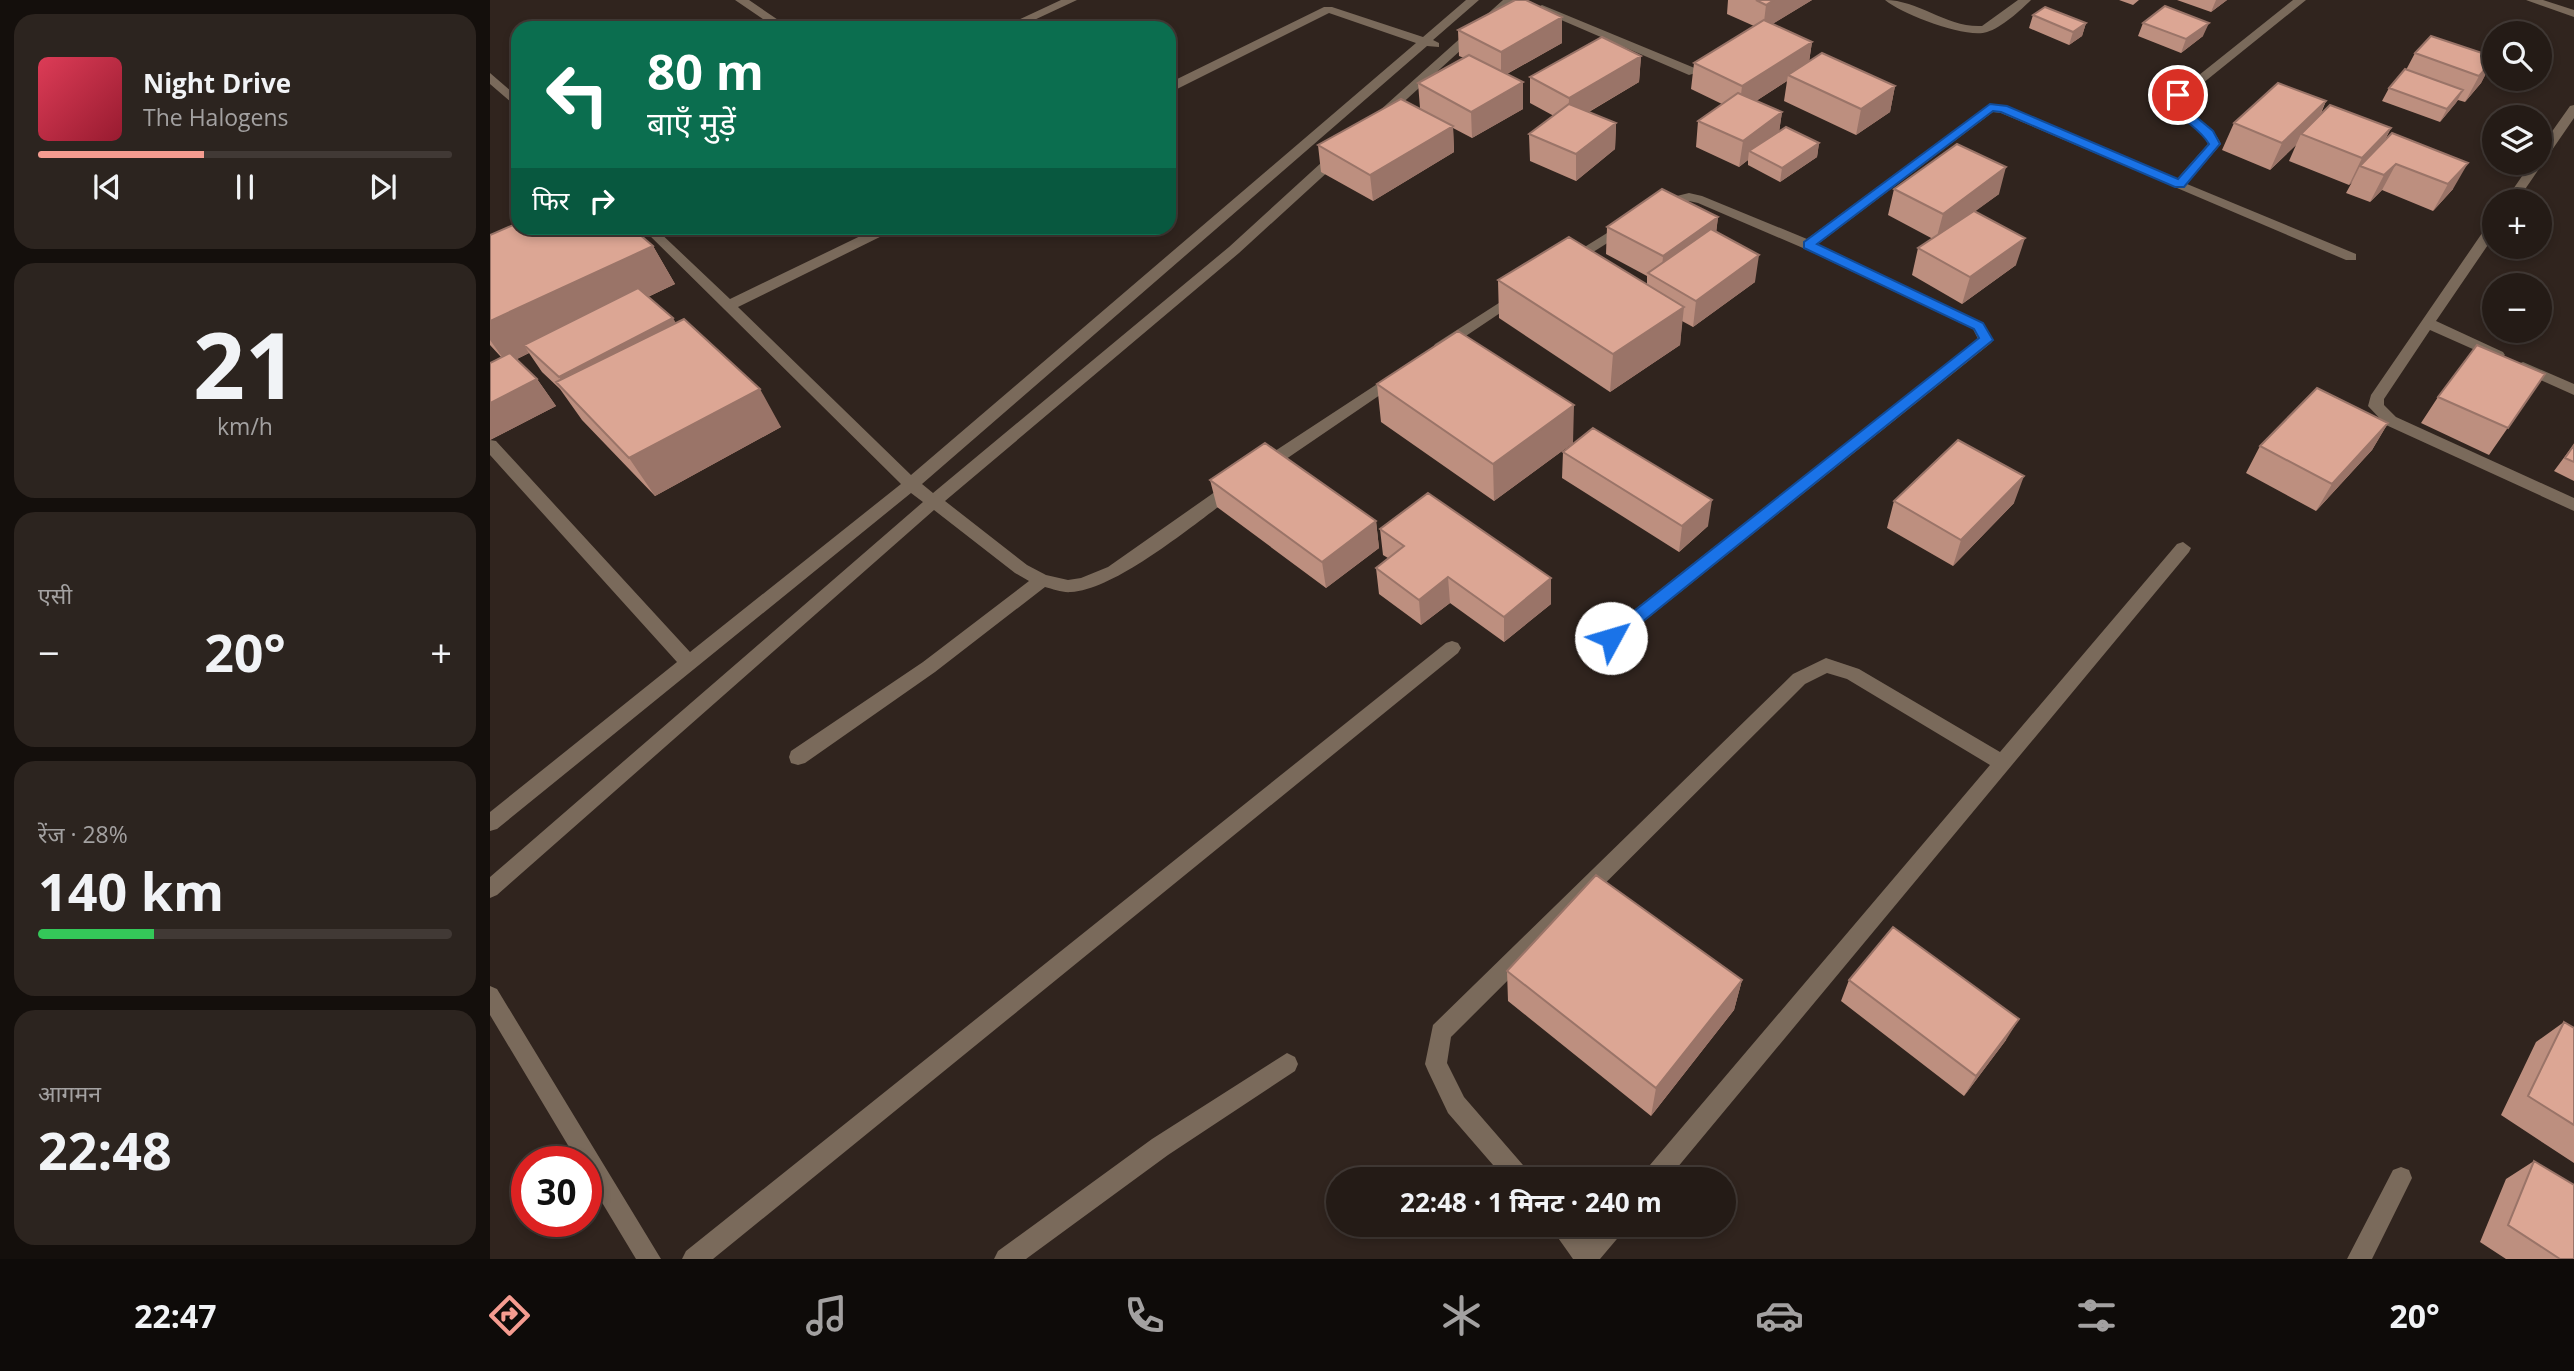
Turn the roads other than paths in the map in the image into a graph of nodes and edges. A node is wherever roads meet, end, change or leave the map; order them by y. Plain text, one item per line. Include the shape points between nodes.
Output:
1 (740, 0) edge
2 (1474, 0) edge
3 (1510, 0) edge
4 (1891, 0) edge
5 (2025, 0) edge
6 (2300, 0) edge
7 (2532, 0) edge
8 (1068, 1) edge
9 (1534, 5) edge
10 (2574, 14) edge
11 (773, 21) edge
12 (1023, 21) edge
13 (1426, 42) junction
14 (1453, 51) junction
15 (1693, 72) edge
16 (490, 77) edge
17 (1176, 85) edge
18 (511, 97) edge
19 (2574, 109) edge
20 (1373, 123) edge
21 (1353, 141) edge
22 (2552, 141) edge
23 (2179, 185) junction
24 (655, 235) edge
25 (873, 235) edge
26 (2482, 243) edge
27 (1808, 245) junction
28 (2351, 257) dead end
29 (1558, 269) edge
30 (1535, 284) edge
31 (729, 306) junction
32 (2427, 323) junction
33 (2574, 390) edge
34 (490, 445) edge
35 (911, 484) junction
36 (933, 502) junction
37 (2574, 505) edge
38 (2183, 548) dead end
39 (1042, 580) junction
40 (1611, 638) dead end
41 (1452, 648) dead end
42 (689, 663) junction
43 (798, 757) dead end
44 (2003, 763) junction
45 (490, 823) edge
46 (490, 888) edge
47 (490, 996) edge
48 (1287, 1064) dead end
49 (1510, 1167) edge
50 (1663, 1167) edge
51 (2401, 1178) dead end
52 (1571, 1237) edge
53 (1604, 1237) edge
54 (1587, 1257) edge
55 (649, 1259) edge
56 (694, 1259) edge
57 (1006, 1259) edge
58 (2359, 1259) edge

1 - 11 street
2 - 13 street
3 - 14 street
4 - 5 street via 1977,30
6 - 23 street via 2175,99 2215,144
7 - 10 street
8 - 12 street
9 - 15 street
13 - 14 street
13 - 17 street via 1328,9
13 - 35 street
14 - 20 street
16 - 18 street
19 - 22 street
21 - 36 street via 1234,250
23 - 27 street via 2003,109 1990,108
23 - 28 street
24 - 31 street
25 - 31 street
26 - 32 street
27 - 29 street via 1689,197 1657,205
27 - 40 street via 1979,326 1986,340
30 - 39 street via 1114,572 1068,586
31 - 35 street
32 - 33 street
32 - 37 street via 2376,399 2382,414
34 - 42 street
35 - 36 street
35 - 42 street
36 - 39 street
36 - 46 street
38 - 44 street
39 - 43 street via 929,667
41 - 56 street
42 - 45 street
44 - 49 street via 1853,674 1826,665 1799,679 1441,1032 1436,1064 1456,1105
44 - 50 street
47 - 55 street
48 - 57 street via 1160,1147
51 - 58 street
52 - 54 street
53 - 54 street

